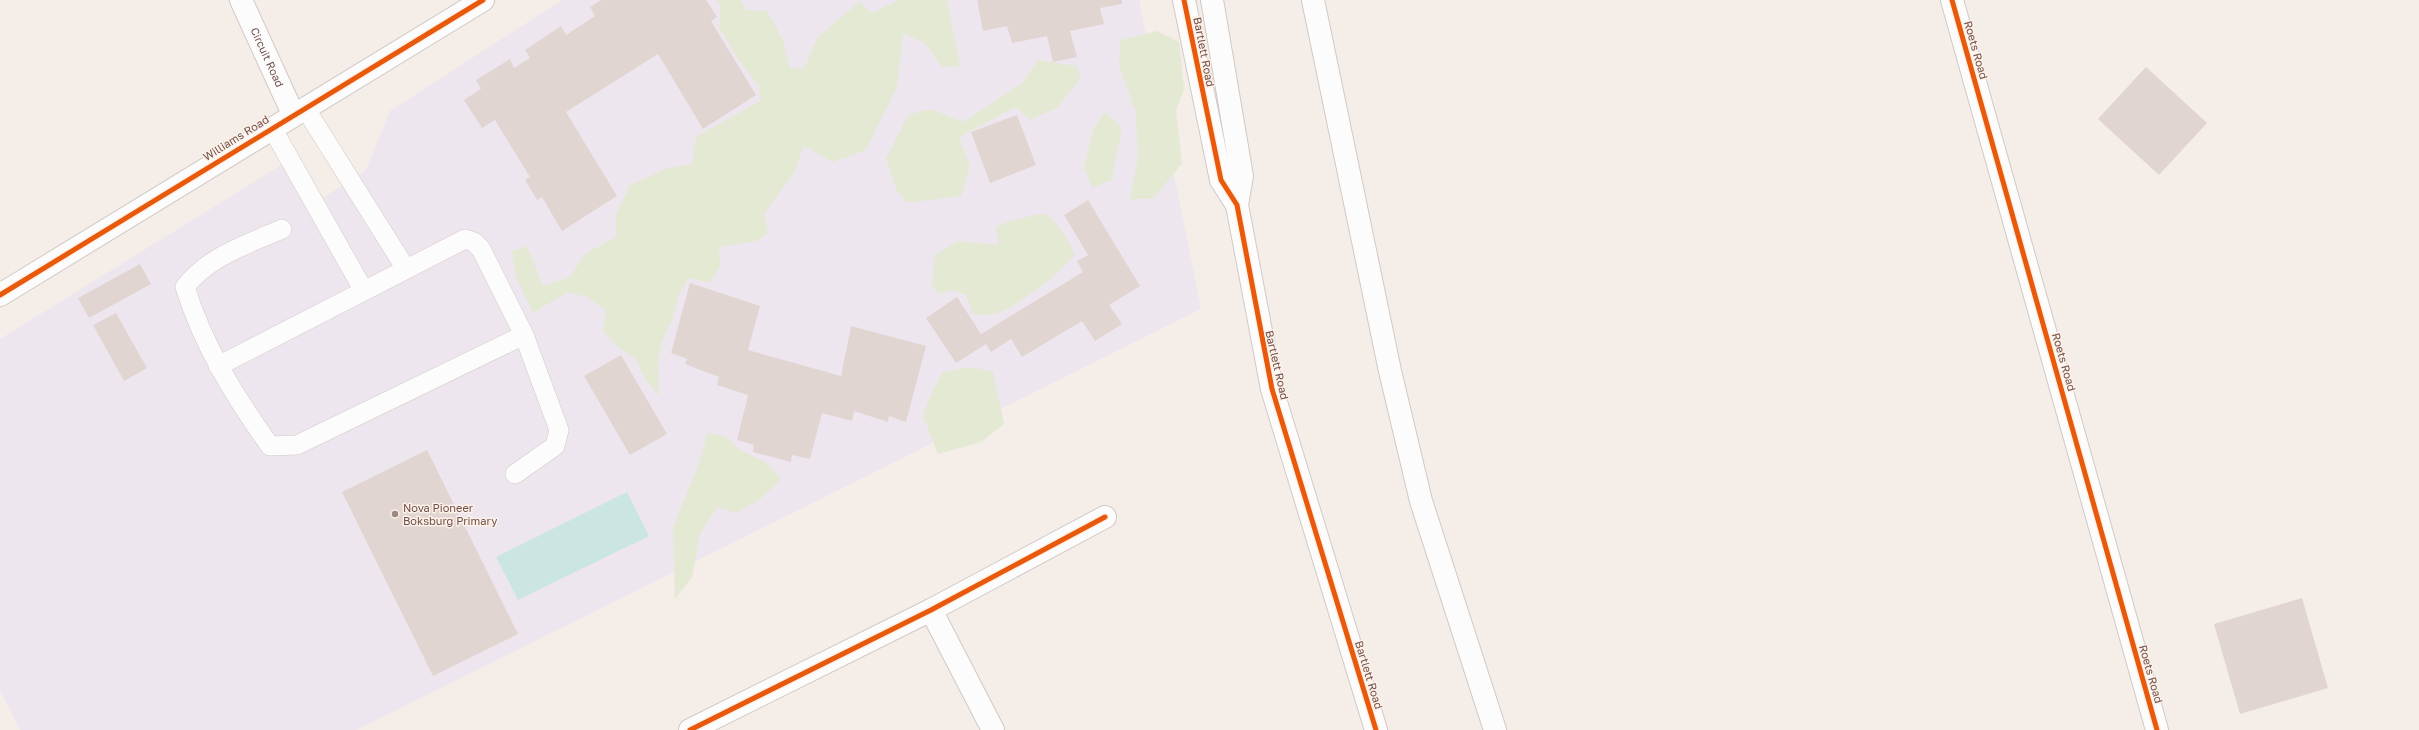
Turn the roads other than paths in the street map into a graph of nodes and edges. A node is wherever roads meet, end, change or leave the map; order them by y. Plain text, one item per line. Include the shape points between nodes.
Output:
1 (241, 0) edge
2 (483, 0) edge
3 (1184, 0) edge
4 (1212, 0) edge
5 (1313, 0) edge
6 (1952, 0) edge
7 (299, 111) junction
8 (272, 128) junction
9 (1237, 205) junction
10 (282, 229) dead end
11 (406, 269) junction
12 (364, 291) junction
13 (0, 295) edge
14 (524, 335) junction
15 (218, 366) junction
16 (515, 474) dead end
17 (1106, 517) dead end
18 (931, 610) junction
19 (690, 730) edge
20 (993, 730) edge
21 (1376, 730) edge
22 (1495, 730) edge
23 (2157, 730) edge

1 - 7 street, Circuit Road
2 - 7 street, Williams Road
3 - 9 street, Bartlett Road via 1221,180
4 - 9 street, Bartlett Road via 1242,176
5 - 22 street via 1380,328 1421,501
6 - 23 street, Roets Road
7 - 8 street, Williams Road
7 - 11 lane
8 - 12 lane
8 - 13 street, Williams Road
9 - 21 street, Bartlett Road via 1272,389
10 - 15 lane via 224,255 197,271 185,287 193,314
11 - 12 lane
11 - 14 lane via 465,239 474,242 481,249
12 - 15 lane
14 - 15 lane via 297,445 270,446
14 - 16 lane via 559,430 556,446
17 - 18 street
18 - 19 street
18 - 20 street

